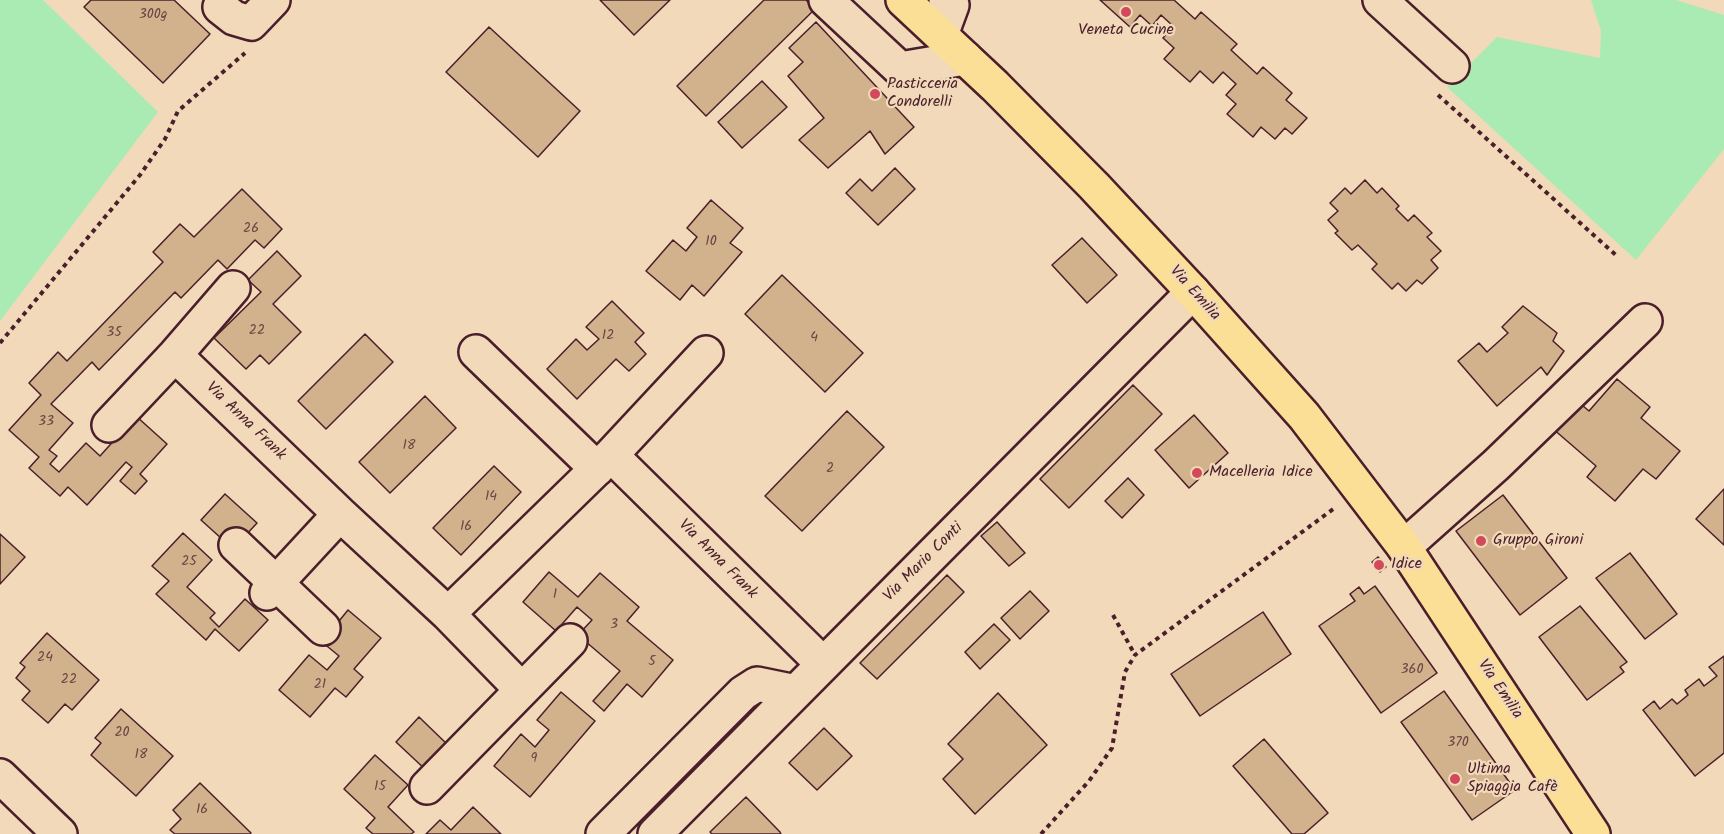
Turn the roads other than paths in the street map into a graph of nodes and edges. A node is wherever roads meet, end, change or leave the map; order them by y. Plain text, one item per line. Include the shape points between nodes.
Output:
1 (273, 0) edge
2 (826, 0) edge
3 (903, 0) edge
4 (946, 0) edge
5 (1380, 0) edge
6 (220, 7) dead end
7 (941, 35) junction
8 (965, 58) junction
9 (1442, 78) road end
10 (232, 288) dead end
11 (1193, 292) junction
12 (1645, 321) dead end
13 (476, 352) dead end
14 (706, 353) dead end
15 (175, 355) junction
16 (109, 425) dead end
17 (604, 462) junction
18 (340, 514) junction
19 (236, 545) dead end
20 (1404, 547) junction
21 (272, 588) junction
22 (448, 614) junction
23 (323, 628) dead end
24 (570, 641) dead end
25 (823, 664) junction
26 (521, 688) junction
27 (795, 692) junction
28 (0, 776) edge
29 (427, 787) dead end
30 (60, 834) edge
31 (603, 834) edge
32 (655, 834) edge
33 (1593, 834) edge

1 - 6 street via 250,23 234,18
2 - 8 street via 900,69
3 - 7 main road, Via Emilia
4 - 7 street via 952,5
5 - 9 street
7 - 8 main road, Via Emilia
8 - 11 main road, Via Emilia via 1094,186
10 - 15 street
11 - 20 main road, Via Emilia via 1304,416
11 - 25 street, Via Mario Conti
12 - 20 street via 1496,465
13 - 17 street, Via Anna Frank
14 - 17 street
15 - 16 street
15 - 18 street, Via Anna Frank
17 - 22 street
17 - 25 street, Via Anna Frank
18 - 21 street
18 - 22 street, Via Anna Frank
19 - 21 street
20 - 33 main road, Via Emilia
21 - 23 street
22 - 26 street, Via Anna Frank
24 - 26 street
25 - 27 street, Via Mario Conti
26 - 29 street
27 - 31 street via 757,684 742,693
27 - 32 street, Via Mario Conti
28 - 30 street

